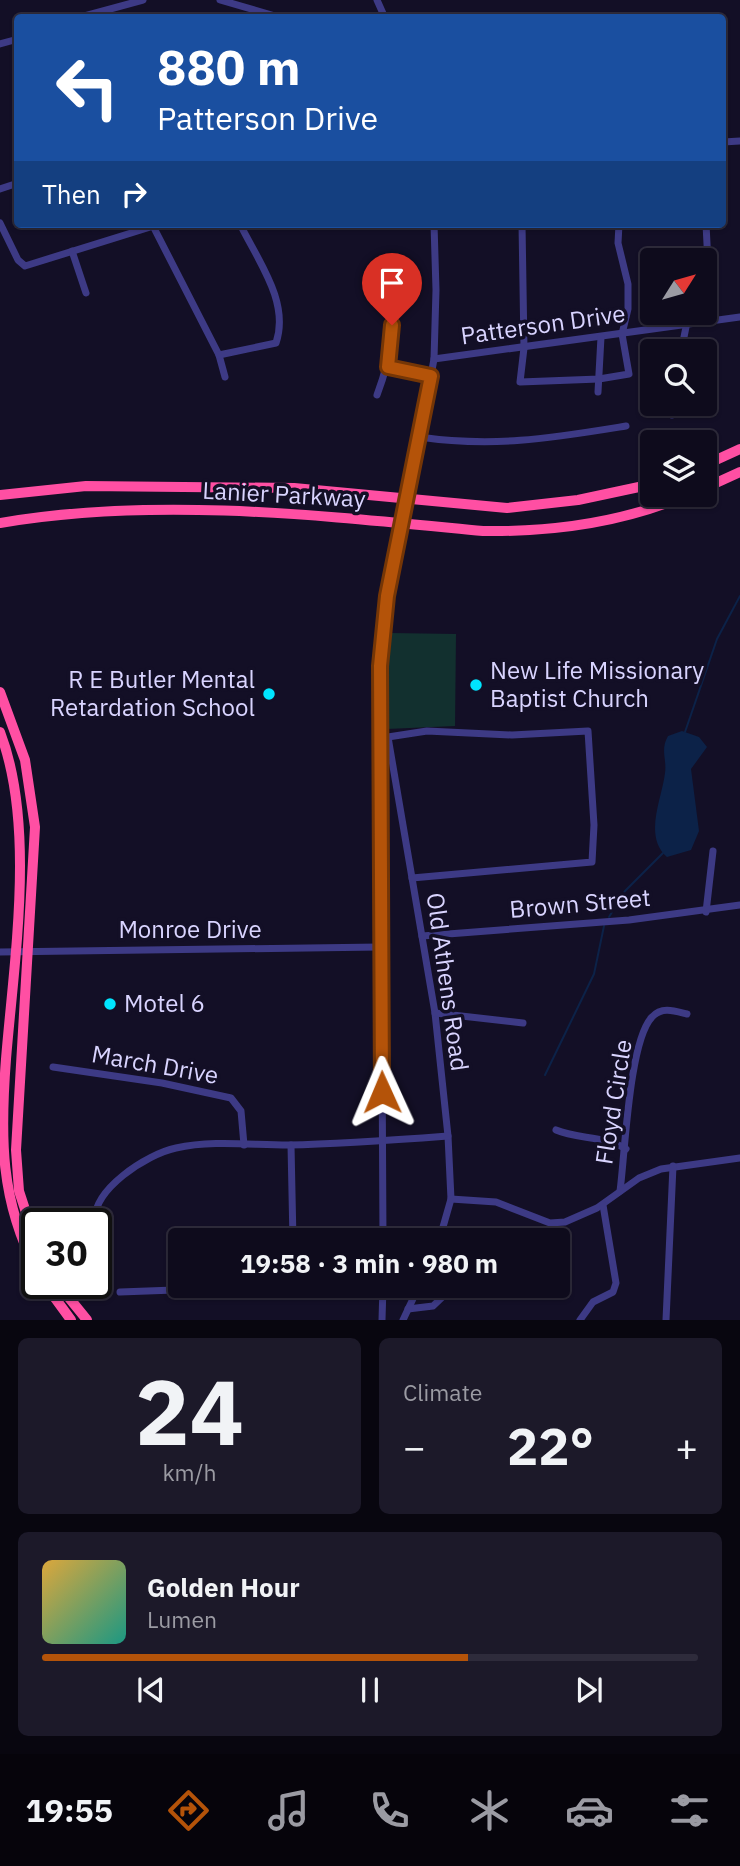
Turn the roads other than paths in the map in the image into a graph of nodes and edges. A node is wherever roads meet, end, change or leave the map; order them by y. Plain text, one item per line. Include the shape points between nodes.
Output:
1 (142, 0) edge
2 (220, 0) edge
3 (91, 14) edge
4 (268, 14) edge
5 (0, 223) edge
6 (146, 228) edge
7 (157, 228) edge
8 (242, 228) edge
9 (434, 228) edge
10 (522, 228) edge
11 (619, 228) edge
12 (706, 228) edge
13 (707, 248) edge
14 (72, 251) junction
15 (387, 274) dead end
16 (86, 293) dead end
17 (740, 317) edge
18 (718, 321) edge
19 (691, 326) edge
20 (686, 327) junction
21 (622, 334) junction
22 (601, 337) junction
23 (684, 339) edge
24 (524, 348) junction
25 (219, 355) junction
26 (434, 359) junction
27 (388, 367) junction
28 (431, 376) junction
29 (225, 377) dead end
30 (598, 379) junction
31 (598, 392) dead end
32 (377, 395) dead end
33 (626, 426) dead end
34 (419, 437) junction
35 (740, 449) edge
36 (717, 460) edge
37 (740, 472) edge
38 (717, 483) edge
39 (640, 487) edge
40 (0, 495) edge
41 (650, 507) edge
42 (0, 523) edge
43 (0, 692) edge
44 (0, 732) edge
45 (384, 737) junction
46 (713, 850) dead end
47 (412, 878) junction
48 (740, 905) edge
49 (706, 912) junction
50 (422, 936) junction
51 (380, 947) junction
52 (30, 951) junction
53 (0, 952) edge
54 (14, 952) junction
55 (435, 1013) junction
56 (687, 1014) dead end
57 (523, 1023) dead end
58 (52, 1067) dead end
59 (555, 1130) dead end
60 (448, 1136) junction
61 (382, 1141) junction
62 (244, 1145) junction
63 (290, 1145) junction
64 (626, 1149) junction
65 (740, 1158) edge
66 (673, 1166) junction
67 (620, 1191) junction
68 (451, 1199) junction
69 (603, 1205) junction
70 (23, 1208) edge
71 (98, 1208) edge
72 (293, 1228) edge
73 (383, 1228) edge
74 (443, 1228) edge
75 (21, 1237) edge
76 (168, 1290) edge
77 (120, 1292) dead end
78 (383, 1298) edge
79 (413, 1298) edge
80 (441, 1298) edge
81 (56, 1299) edge
82 (70, 1299) edge
83 (408, 1309) junction
84 (71, 1320) edge
85 (87, 1320) edge
86 (382, 1320) edge
87 (402, 1320) edge
88 (580, 1320) edge
89 (666, 1320) edge

1 - 3 street
2 - 4 street
5 - 14 street via 21,265
6 - 14 street
7 - 25 street
8 - 25 street via 280,306 282,325 276,344
9 - 26 street
10 - 24 street
11 - 21 street via 628,284
12 - 13 street
14 - 16 street
15 - 27 street via 394,304
17 - 18 street, Patterson Drive
19 - 20 street, Patterson Drive
20 - 21 street, Patterson Drive
20 - 23 street
21 - 22 street, Patterson Drive
21 - 30 street via 629,374
22 - 24 street, Patterson Drive
22 - 30 street
24 - 26 street, Patterson Drive
24 - 30 street via 520,382
25 - 29 street
26 - 28 street
27 - 28 street
27 - 32 street
28 - 34 street
30 - 31 street
33 - 34 street via 505,444
34 - 45 street, bridge via 383,630
35 - 36 highway
37 - 38 highway
39 - 40 highway, Lanier Parkway via 507,508 294,488 86,486
41 - 42 highway, Lanier Parkway via 617,518 526,532 213,511 110,513
43 - 52 highway via 25,760 33,804
44 - 54 highway via 13,776 19,828
45 - 47 street, Old Athens Road
45 - 47 street via 427,731 512,735 588,731 592,862
45 - 51 street
46 - 49 street
47 - 50 street, Old Athens Road
48 - 49 street, Brown Street
49 - 50 street, Brown Street
50 - 55 street, Old Athens Road
51 - 52 street, Monroe Drive
51 - 61 street
52 - 54 street, Monroe Drive
52 - 70 highway via 16,1172
53 - 54 street, Monroe Drive
54 - 75 highway via 2,1105 3,1183
55 - 57 street
55 - 60 street, Old Athens Road
56 - 64 street, Floyd Circle via 660,1011 651,1018 631,1086
58 - 62 street, March Drive via 231,1098 241,1111
59 - 64 street
60 - 61 street
60 - 68 street, Old Athens Road
61 - 63 street
61 - 73 street
62 - 63 street
62 - 71 street via 196,1145 148,1157 133,1165
63 - 72 street
64 - 67 street, Floyd Circle
65 - 66 street
66 - 67 street
66 - 89 street
67 - 69 street
68 - 69 street via 496,1202 550,1223 576,1219
68 - 74 street, Old Athens Road
69 - 88 street via 616,1283 613,1292 593,1303
76 - 77 street
78 - 86 street
79 - 83 street
80 - 83 street via 433,1306
81 - 84 highway
82 - 85 highway
83 - 87 street

